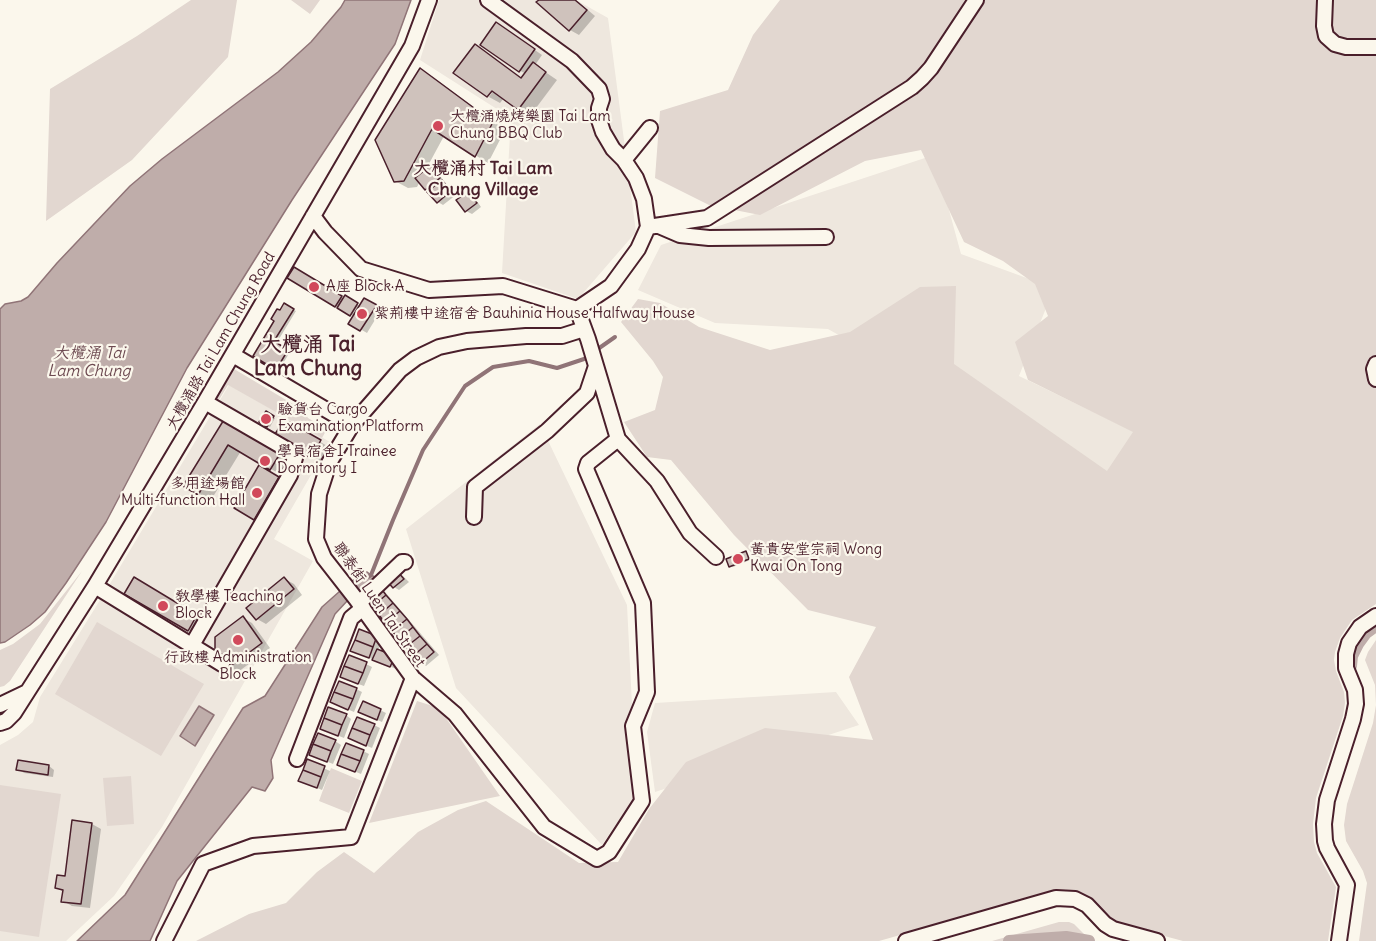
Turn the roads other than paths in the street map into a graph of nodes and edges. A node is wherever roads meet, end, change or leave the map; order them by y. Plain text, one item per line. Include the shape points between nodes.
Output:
1 (429, 0) edge
2 (488, 0) edge
3 (976, 0) edge
4 (1325, 0) edge
5 (1376, 47) edge
6 (650, 128) dead end
7 (624, 160) junction
8 (313, 216) junction
9 (653, 226) junction
10 (826, 237) dead end
11 (577, 309) junction
12 (586, 334) junction
13 (233, 355) junction
14 (596, 363) junction
15 (1376, 364) edge
16 (1376, 379) edge
17 (205, 402) junction
18 (352, 425) junction
19 (618, 439) junction
20 (474, 517) dead end
21 (716, 557) dead end
22 (405, 562) dead end
23 (95, 586) junction
24 (359, 603) junction
25 (1376, 616) edge
26 (192, 645) junction
27 (222, 664) dead end
28 (413, 678) junction
29 (28, 691) junction
30 (0, 705) edge
31 (0, 723) edge
32 (297, 759) dead end
33 (164, 941) edge
34 (906, 941) edge
35 (1157, 941) edge
36 (1339, 941) edge

1 - 8 street, 大欖涌路 Tai Lam Chung Road via 412,46
2 - 7 street via 572,61 599,89 603,132
3 - 9 street via 927,73 906,91 708,218
4 - 5 street via 1326,36 1346,47
6 - 7 street
7 - 9 street via 636,178
8 - 11 street via 361,269 429,290 503,286
8 - 13 street, 大欖涌路 Tai Lam Chung Road
9 - 10 street via 680,235 709,238
9 - 11 street via 611,286
11 - 12 street
12 - 14 street
12 - 18 street, 聯泰街 Luen Tai Street via 467,341 439,347 400,370
13 - 17 street, 大欖涌路 Tai Lam Chung Road
13 - 18 street
14 - 19 street
14 - 20 street via 587,393 475,487
15 - 16 street
17 - 23 street, 大欖涌路 Tai Lam Chung Road
17 - 26 street via 288,450 295,458 290,475
18 - 24 street, 聯泰街 Luen Tai Street via 329,463 319,494 316,539 324,558
19 - 21 street via 657,481 690,533
19 - 28 street via 588,463 586,469 643,603 647,692 633,726 642,801 609,852 597,859 544,827 455,714
22 - 24 street
23 - 26 street
23 - 29 street, 大欖涌路 Tai Lam Chung Road
24 - 28 street, 聯泰街 Luen Tai Street
24 - 32 street
25 - 36 street via 1360,627 1346,654 1356,704 1327,800 1324,824 1327,848 1347,885
26 - 27 street
28 - 33 street, 聯泰街 Luen Tai Street via 351,837 253,846 203,864
29 - 30 street
29 - 31 street, 大欖涌路 Tai Lam Chung Road via 14,713
34 - 35 street via 1056,898 1075,899 1088,905 1113,929

